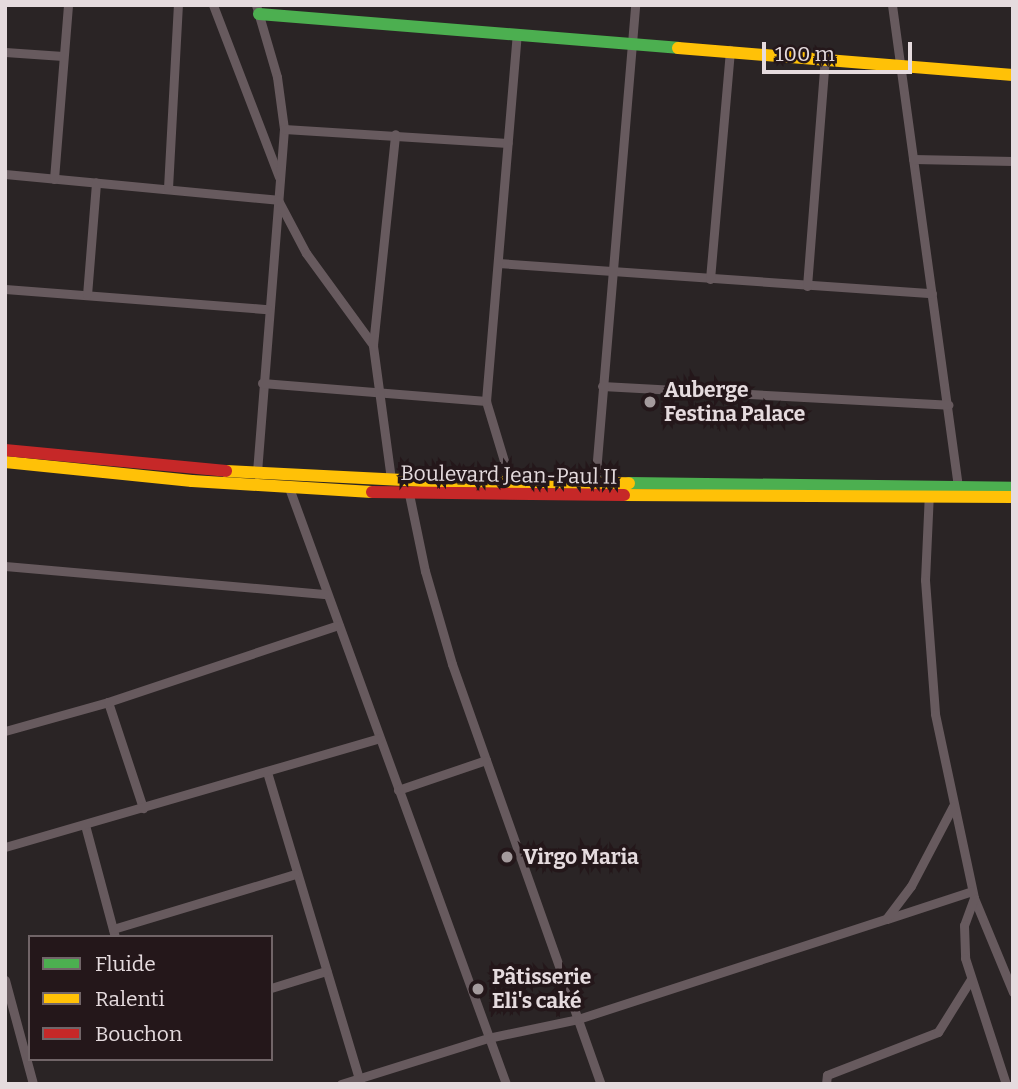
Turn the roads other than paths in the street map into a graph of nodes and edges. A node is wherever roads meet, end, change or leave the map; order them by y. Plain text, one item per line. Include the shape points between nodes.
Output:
1 (68, 5) edge
2 (178, 5) edge
3 (213, 5) edge
4 (635, 5) edge
5 (892, 5) edge
6 (257, 10) edge
7 (517, 33) junction
8 (632, 42) junction
9 (730, 50) junction
10 (5, 52) edge
11 (64, 56) junction
12 (825, 57) junction
13 (900, 63) junction
14 (1013, 75) edge
15 (284, 128) junction
16 (395, 134) junction
17 (508, 143) junction
18 (913, 159) junction
19 (1013, 161) edge
20 (5, 174) edge
21 (54, 179) junction
22 (279, 179) junction
23 (96, 182) junction
24 (168, 188) junction
25 (278, 200) junction
26 (498, 263) junction
27 (612, 272) junction
28 (710, 279) junction
29 (807, 286) junction
30 (5, 289) edge
31 (932, 293) junction
32 (87, 295) junction
33 (267, 309) junction
34 (373, 345) junction
35 (262, 383) junction
36 (602, 386) junction
37 (377, 394) junction
38 (486, 401) junction
39 (947, 405) junction
40 (5, 450) edge
41 (5, 462) edge
42 (257, 474) junction
43 (391, 479) junction
44 (288, 482) junction
45 (510, 484) junction
46 (595, 484) junction
47 (958, 486) junction
48 (1013, 488) edge
49 (929, 491) junction
50 (409, 494) junction
51 (1013, 497) edge
52 (5, 566) edge
53 (327, 594) junction
54 (338, 625) junction
55 (108, 702) junction
56 (5, 731) edge
57 (379, 738) junction
58 (486, 760) junction
59 (268, 772) junction
60 (398, 790) junction
61 (953, 806) junction
62 (142, 808) junction
63 (85, 825) junction
64 (5, 847) edge
65 (295, 874) junction
66 (973, 895) junction
67 (886, 919) junction
68 (114, 933) edge
69 (326, 971) junction
70 (971, 979) junction
71 (5, 980) edge
72 (273, 987) edge
73 (1013, 992) edge
74 (578, 1019) junction
75 (488, 1038) junction
76 (360, 1081) edge
77 (33, 1084) edge
78 (341, 1084) edge
79 (506, 1084) edge
80 (601, 1084) edge
81 (827, 1084) edge
82 (1006, 1084) edge

1 - 11 street
2 - 24 street
3 - 22 street
4 - 8 street
5 - 13 street
6 - 7 main road
6 - 15 street via 277,77
7 - 8 main road
7 - 17 street
8 - 9 main road
8 - 27 street
9 - 12 main road
9 - 28 street
10 - 11 street
11 - 21 street
12 - 13 main road
12 - 29 street
13 - 14 main road
13 - 18 street
15 - 16 street
15 - 22 street
16 - 17 street
16 - 34 street
17 - 26 street
18 - 19 street
18 - 31 street
20 - 21 street
21 - 23 street
22 - 25 street
23 - 24 street
23 - 32 street
24 - 25 street
25 - 33 street
25 - 34 street via 306,253
26 - 27 street
26 - 38 street
27 - 28 street
27 - 36 street
28 - 29 street
29 - 31 street
30 - 32 street
31 - 39 street
32 - 33 street
33 - 35 street
34 - 37 street
35 - 37 street
35 - 42 street
36 - 39 street
36 - 46 street
37 - 38 street
37 - 43 street
38 - 45 street
39 - 47 street
40 - 42 main road, Boulevard Jean-Paul II
41 - 44 main road, Boulevard Jean-Paul II
42 - 44 main road, Boulevard Jean-Paul II
43 - 44 main road, Boulevard Jean-Paul II
43 - 45 main road, Boulevard Jean-Paul II
44 - 50 main road, Boulevard Jean-Paul II
44 - 53 street
45 - 46 main road, Boulevard Jean-Paul II
46 - 49 main road, Boulevard Jean-Paul II
47 - 48 main road, Boulevard Jean-Paul II
47 - 49 main road, Boulevard Jean-Paul II
49 - 50 main road, Boulevard Jean-Paul II
49 - 51 main road, Boulevard Jean-Paul II
49 - 61 street via 925,580 929,657
50 - 58 street via 439,620
52 - 53 street
53 - 54 street
54 - 55 street
54 - 57 street
55 - 56 street
55 - 62 street
57 - 59 street
57 - 60 street
58 - 60 street
58 - 74 street
59 - 62 street
59 - 65 street
60 - 75 street
61 - 66 street
61 - 67 street via 911,886
62 - 63 street
63 - 64 street
63 - 68 street
65 - 68 street
65 - 69 street
66 - 67 street
66 - 70 street via 964,925
66 - 73 street
67 - 74 street
69 - 72 street
69 - 76 street
70 - 81 street via 937,1032 827,1074
70 - 82 street
71 - 77 street
74 - 75 street
74 - 80 street
75 - 76 street
75 - 79 street
76 - 78 street

